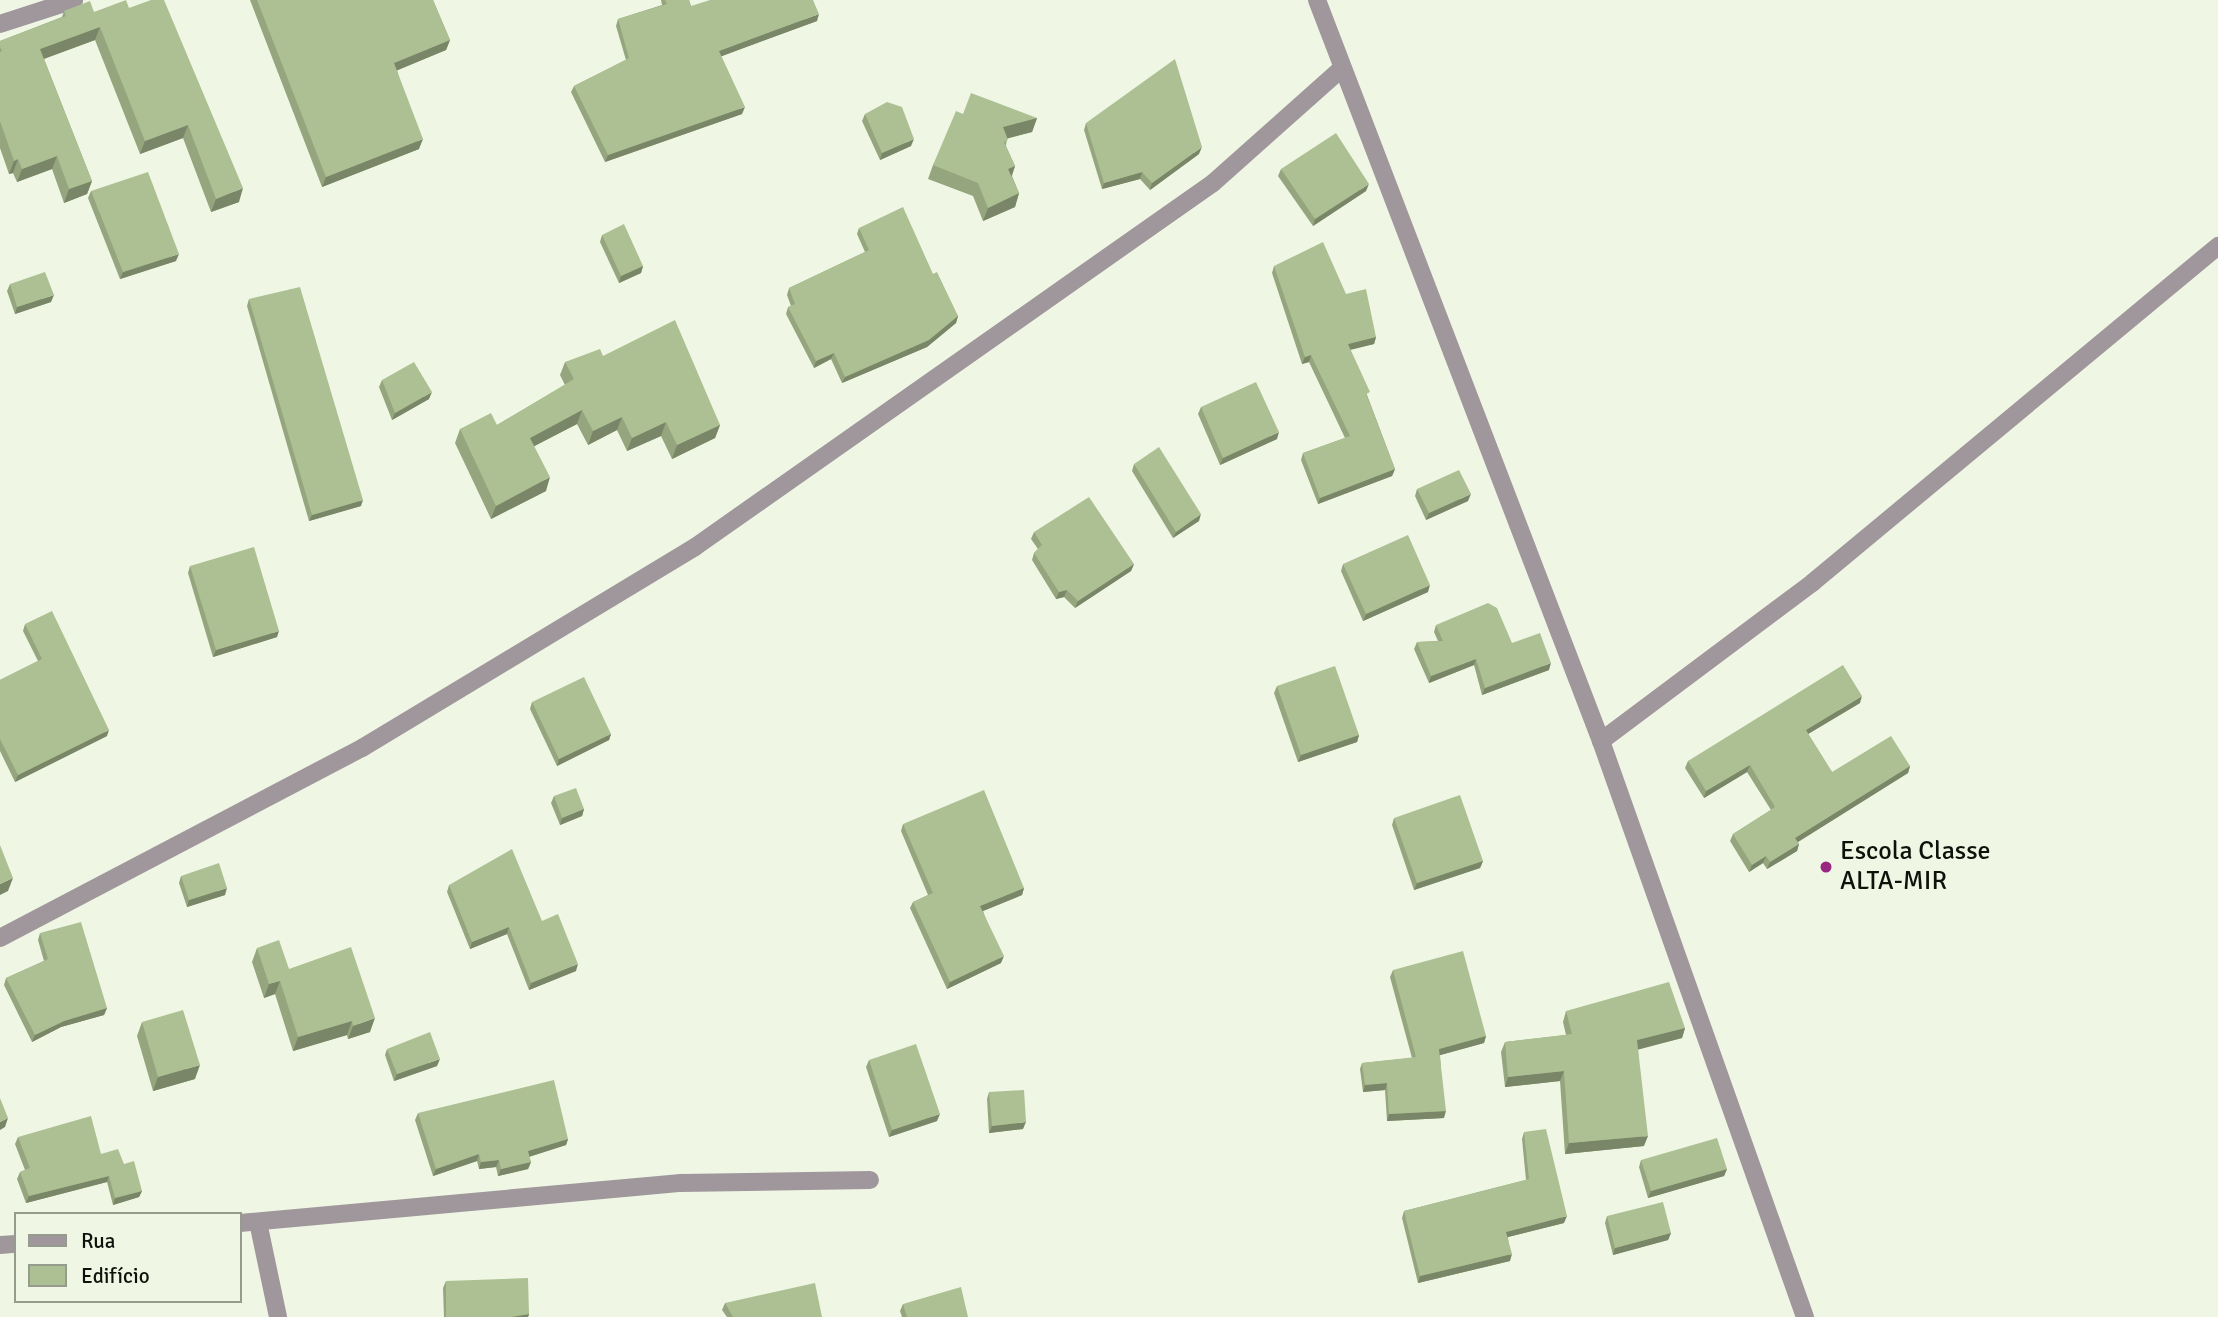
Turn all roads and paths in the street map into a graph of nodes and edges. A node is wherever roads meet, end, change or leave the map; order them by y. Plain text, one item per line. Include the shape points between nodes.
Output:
1 (74, 0) edge
2 (1317, 0) edge
3 (0, 24) edge
4 (1342, 68) junction
5 (2218, 246) edge
6 (1601, 741) junction
7 (0, 937) edge
8 (870, 1180) dead end
9 (258, 1222) junction
10 (242, 1223) edge
11 (278, 1317) edge
12 (1805, 1317) edge

1 - 3 street
2 - 4 street
4 - 6 street
4 - 7 street via 1213,183 695,547 362,748
5 - 6 street via 1812,583
6 - 12 street
8 - 9 street via 681,1183
9 - 10 street
9 - 11 street

